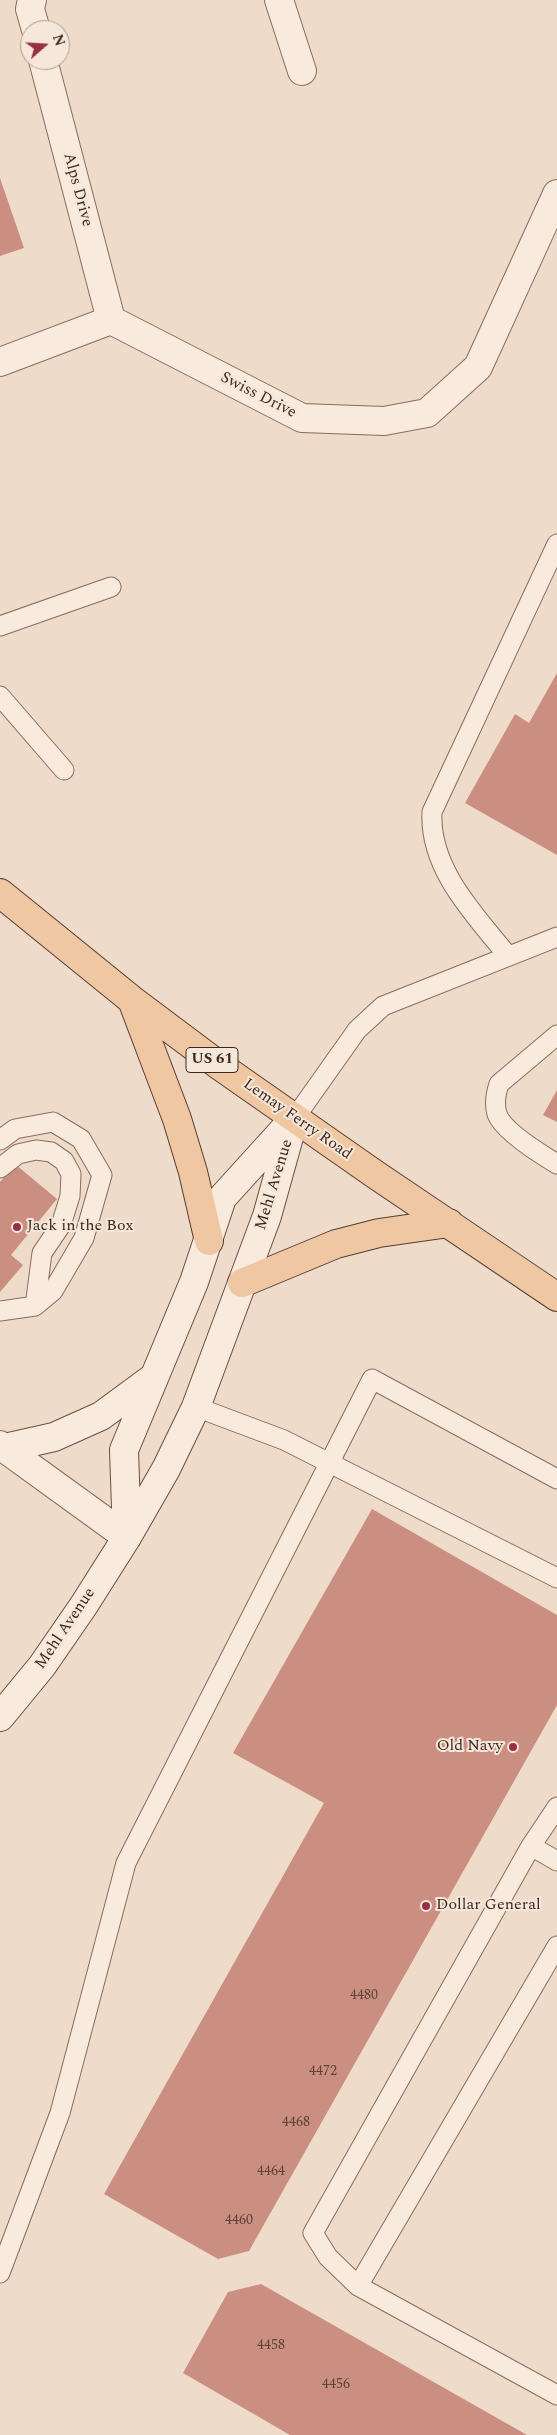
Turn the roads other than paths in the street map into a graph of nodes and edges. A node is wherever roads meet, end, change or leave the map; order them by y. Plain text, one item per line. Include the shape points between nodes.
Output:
1 (32, 0) edge
2 (279, 0) edge
3 (33, 20) edge
4 (46, 70) edge
5 (302, 71) dead end
6 (557, 194) edge
7 (111, 320) junction
8 (0, 362) edge
9 (557, 544) edge
10 (111, 587) dead end
11 (0, 626) edge
12 (0, 696) edge
13 (64, 770) dead end
14 (0, 893) edge
15 (557, 937) edge
16 (508, 956) junction
17 (132, 1000) junction
18 (557, 1036) edge
19 (294, 1119) junction
20 (0, 1140) edge
21 (557, 1164) edge
22 (0, 1168) edge
23 (449, 1223) junction
24 (209, 1241) junction
25 (242, 1283) junction
26 (557, 1297) edge
27 (36, 1306) junction
28 (0, 1311) edge
29 (155, 1376) junction
30 (196, 1407) junction
31 (2, 1446) edge
32 (329, 1463) junction
33 (557, 1479) edge
34 (127, 1537) junction
35 (557, 1578) edge
36 (0, 1717) edge
37 (557, 1806) edge
38 (531, 1846) junction
39 (557, 1861) edge
40 (557, 1946) edge
41 (0, 2273) edge
42 (358, 2286) junction
43 (557, 2395) edge

1 - 3 street via 30,9
2 - 5 street
4 - 7 street, Alps Drive
6 - 7 street, Swiss Drive via 478,367 428,413 384,421 302,418
7 - 8 street
9 - 16 lane via 432,812 431,825 436,843 457,893
10 - 11 lane
12 - 13 lane
14 - 17 main road, Lemay Ferry Road / US 61
15 - 16 lane
16 - 19 lane via 384,1006 358,1030
17 - 19 main road, Lemay Ferry Road / US 61
17 - 24 main road via 177,1119
18 - 21 lane via 499,1084 496,1095 498,1115 515,1135
19 - 23 main road, Lemay Ferry Road / US 61
19 - 24 street, Mehl Avenue via 222,1198
19 - 25 street, Mehl Avenue via 267,1216
20 - 27 lane via 15,1129 53,1122 81,1139 102,1175 84,1238 54,1291
22 - 27 lane via 18,1154 36,1150 51,1152 64,1161 71,1174 70,1196 61,1225 42,1253
23 - 25 main road via 379,1233 336,1244
23 - 26 main road, Lemay Ferry Road / US 61
24 - 29 street, Mehl Avenue
25 - 30 street, Mehl Avenue
27 - 28 lane
29 - 31 street via 102,1416 54,1438
29 - 34 street, Mehl Avenue via 124,1450
30 - 32 lane via 284,1440
30 - 34 street, Mehl Avenue via 166,1469
31 - 34 street
32 - 33 lane via 372,1379
32 - 35 lane
32 - 41 lane via 126,1862 60,2113
34 - 36 street, Mehl Avenue via 42,1666
37 - 38 lane
38 - 39 lane
38 - 42 lane via 313,2233 328,2257
40 - 42 lane
42 - 43 lane

